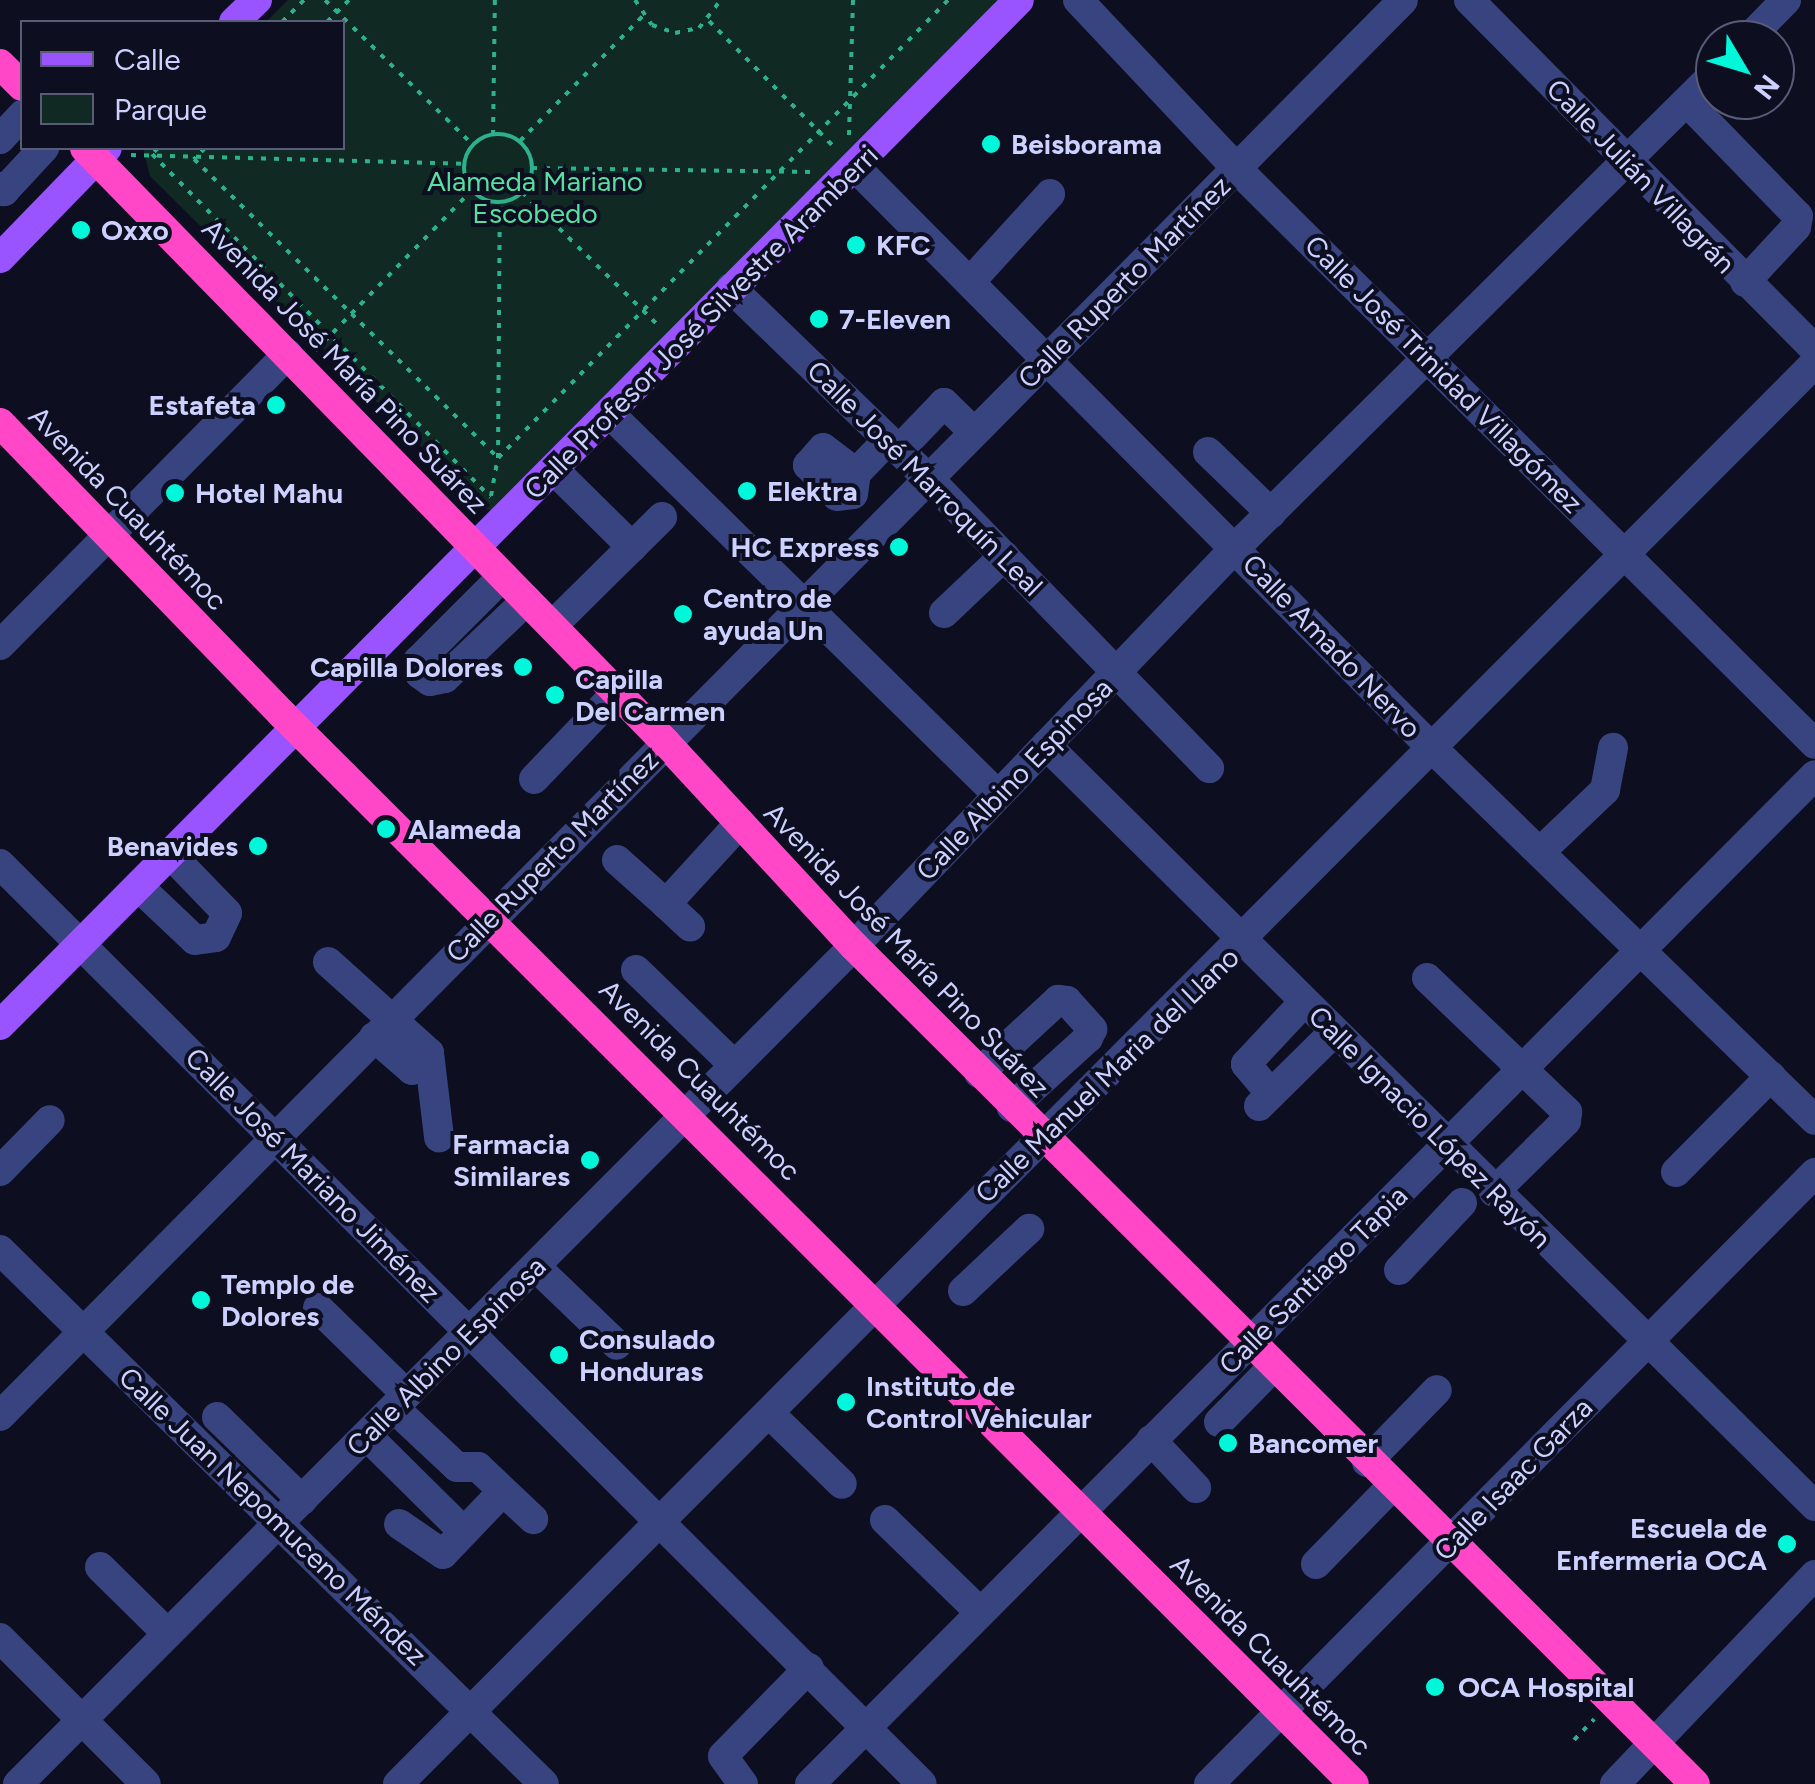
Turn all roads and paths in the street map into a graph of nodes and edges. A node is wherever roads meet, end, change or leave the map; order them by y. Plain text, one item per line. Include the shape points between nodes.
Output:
1 (258, 0) edge
2 (304, 0) edge
3 (324, 0) edge
4 (350, 0) edge
5 (494, 0) edge
6 (636, 0) edge
7 (722, 0) edge
8 (853, 0) edge
9 (948, 0) edge
10 (1018, 0) edge
11 (1078, 0) edge
12 (1404, 0) edge
13 (1469, 0) edge
14 (1786, 0) edge
15 (337, 12) junction
16 (643, 16) junction
17 (236, 20) edge
18 (284, 20) edge
19 (329, 20) edge
20 (1766, 20) edge
21 (709, 21) junction
22 (0, 64) edge
23 (20, 84) edge
24 (1695, 94) edge
25 (850, 99) junction
26 (1687, 102) junction
27 (20, 117) edge
28 (863, 125) dead end
29 (819, 132) junction
30 (494, 134) junction
31 (0, 139) edge
32 (520, 142) junction
33 (473, 145) junction
34 (42, 150) edge
35 (156, 150) edge
36 (203, 150) edge
37 (96, 151) edge
38 (152, 154) junction
39 (842, 154) junction
40 (197, 156) junction
41 (1625, 160) junction
42 (464, 164) junction
43 (532, 168) junction
44 (1237, 169) junction
45 (779, 172) junction
46 (802, 186) dead end
47 (0, 188) edge
48 (472, 190) junction
49 (522, 192) junction
50 (1050, 194) dead end
51 (500, 202) junction
52 (0, 258) edge
53 (970, 282) junction
54 (1745, 282) junction
55 (731, 288) junction
56 (643, 310) junction
57 (674, 313) dead end
58 (351, 314) junction
59 (660, 327) junction
60 (330, 335) junction
61 (647, 340) dead end
62 (1815, 350) edge
63 (1046, 357) junction
64 (1429, 359) junction
65 (294, 360) junction
66 (1815, 363) edge
67 (609, 413) junction
68 (0, 424) edge
69 (974, 432) junction
70 (893, 445) junction
71 (1208, 452) dead end
72 (498, 458) junction
73 (554, 470) junction
74 (856, 473) dead end
75 (928, 478) junction
76 (504, 484) dead end
77 (490, 498) junction
78 (1271, 513) junction
79 (662, 517) dead end
80 (108, 534) junction
81 (632, 547) junction
82 (1236, 547) junction
83 (478, 549) junction
84 (1624, 554) junction
85 (1004, 556) junction
86 (503, 576) junction
87 (527, 600) junction
88 (803, 604) junction
89 (944, 613) dead end
90 (552, 626) junction
91 (0, 644) edge
92 (1117, 670) junction
93 (617, 692) junction
94 (297, 728) junction
95 (665, 742) junction
96 (1815, 744) edge
97 (1046, 745) junction
98 (1431, 747) junction
99 (1613, 748) dead end
100 (1210, 768) dead end
101 (1815, 774) edge
102 (534, 780) dead end
103 (998, 795) junction
104 (740, 823) junction
105 (1540, 852) junction
106 (172, 856) junction
107 (617, 860) dead end
108 (0, 864) edge
109 (140, 889) junction
110 (666, 904) junction
111 (492, 918) junction
112 (690, 926) dead end
113 (1244, 942) junction
114 (82, 945) junction
115 (854, 946) junction
116 (1642, 950) junction
117 (328, 962) dead end
118 (636, 970) dead end
119 (1427, 978) dead end
120 (1304, 1002) junction
121 (0, 1024) edge
122 (383, 1027) junction
123 (1334, 1032) junction
124 (733, 1064) junction
125 (1524, 1069) junction
126 (979, 1073) junction
127 (1772, 1076) junction
128 (1012, 1107) junction
129 (686, 1112) junction
130 (50, 1120) dead end
131 (1815, 1120) edge
132 (275, 1136) junction
133 (439, 1137) dead end
134 (1042, 1137) junction
135 (1448, 1146) junction
136 (0, 1171) edge
137 (1676, 1172) dead end
138 (1815, 1173) edge
139 (1494, 1192) junction
140 (1462, 1203) dead end
141 (1380, 1214) junction
142 (959, 1220) junction
143 (1029, 1229) dead end
144 (0, 1250) edge
145 (998, 1257) junction
146 (536, 1268) junction
147 (963, 1291) dead end
148 (876, 1302) junction
149 (318, 1308) dead end
150 (86, 1333) junction
151 (469, 1333) junction
152 (1645, 1340) junction
153 (1248, 1343) junction
154 (617, 1345) dead end
155 (1272, 1368) junction
156 (1210, 1382) junction
157 (1437, 1390) dead end
158 (401, 1402) junction
159 (770, 1414) junction
160 (0, 1416) edge
161 (216, 1417) dead end
162 (367, 1436) junction
163 (1151, 1440) junction
164 (1367, 1462) junction
165 (842, 1484) dead end
166 (1392, 1486) junction
167 (1196, 1488) dead end
168 (502, 1492) junction
169 (302, 1500) junction
170 (1815, 1506) edge
171 (1080, 1510) junction
172 (534, 1519) dead end
173 (885, 1520) dead end
174 (664, 1521) junction
175 (279, 1523) junction
176 (399, 1524) dead end
177 (464, 1532) junction
178 (1450, 1544) junction
179 (1316, 1564) dead end
180 (100, 1566) dead end
181 (1815, 1576) edge
182 (980, 1612) junction
183 (168, 1634) junction
184 (0, 1638) edge
185 (809, 1668) junction
186 (470, 1710) junction
187 (1283, 1713) junction
188 (82, 1720) junction
189 (866, 1727) junction
190 (1655, 1744) junction
191 (18, 1784) edge
192 (146, 1784) edge
193 (398, 1784) edge
194 (544, 1784) edge
195 (743, 1784) edge
196 (810, 1784) edge
197 (922, 1784) edge
198 (1209, 1784) edge
199 (1354, 1784) edge
200 (1615, 1784) edge
201 (1696, 1784) edge

1 - 17 main road
2 - 18 path
3 - 15 path
4 - 15 path
5 - 30 path
6 - 16 path
7 - 21 path
8 - 25 path
9 - 25 path
10 - 39 main road, Calle Profesor José Silvestre Aramberri
11 - 44 street, Calle José Trinidad Villagómez
12 - 44 street, Calle Ruperto Martínez
13 - 41 street, Calle Julián Villagrán
14 - 20 street
15 - 19 path
15 - 33 path
16 - 21 path via 675,33
16 - 32 path
21 - 29 path
22 - 23 highway
24 - 26 street, Calle Albino Espinosa
25 - 29 path
25 - 39 path
26 - 41 street, Calle Albino Espinosa
26 - 54 street via 1798,216 1796,227
27 - 31 street
28 - 39 path
29 - 39 path
29 - 45 path
30 - 32 path
30 - 33 path
32 - 43 path
33 - 42 path
34 - 47 street
35 - 38 path
36 - 40 path
37 - 38 path
37 - 52 main road
37 - 65 highway, Avenida José María Pino Suárez
38 - 40 path
38 - 60 path
39 - 53 street, Calle Amado Nervo
39 - 55 main road, Calle Profesor José Silvestre Aramberri
40 - 42 path
40 - 58 path
41 - 54 street, Calle Julián Villagrán
41 - 64 street, Calle Albino Espinosa
42 - 48 path
43 - 45 path
43 - 49 path
44 - 63 street, Calle Ruperto Martínez
44 - 64 street, Calle José Trinidad Villagómez
45 - 46 path via 816,172
45 - 56 path
48 - 51 path
48 - 58 path
49 - 51 path
49 - 56 path
50 - 53 street
51 - 72 path
53 - 63 street, Calle Amado Nervo
54 - 62 street, Calle Julián Villagrán
55 - 67 main road, Calle Profesor José Silvestre Aramberri
55 - 70 street, Calle José Marroquín Leal
56 - 59 path
56 - 72 path
57 - 59 path
58 - 60 path
58 - 72 path
59 - 61 path
60 - 65 path
60 - 77 path
63 - 69 street, Calle Ruperto Martínez
63 - 82 street, Calle Amado Nervo
64 - 78 street, Calle Albino Espinosa
64 - 84 street, Calle José Trinidad Villagómez
65 - 80 street
65 - 83 highway, Avenida José María Pino Suárez
66 - 84 street, Calle Manuel Maria del Llano
67 - 73 main road, Calle Profesor José Silvestre Aramberri
67 - 88 street
68 - 80 highway, Avenida Cuauhtémoc
69 - 70 street via 944,403
69 - 75 street, Calle Ruperto Martínez
70 - 74 street
70 - 75 street, Calle José Marroquín Leal
71 - 78 street
72 - 77 path
73 - 81 street
73 - 83 main road, Calle Profesor José Silvestre Aramberri
75 - 85 street, Calle José Marroquín Leal
75 - 88 street, Calle Ruperto Martínez
76 - 77 path
77 - 83 path
78 - 82 street, Calle Albino Espinosa
79 - 81 street
80 - 91 street
80 - 94 highway, Avenida Cuauhtémoc
81 - 90 street
82 - 92 street, Calle Albino Espinosa
82 - 98 street, Calle Amado Nervo
83 - 86 highway, Avenida José María Pino Suárez
83 - 94 main road, Calle Profesor José Silvestre Aramberri
84 - 96 street, Calle José Trinidad Villagómez
84 - 98 street, Calle Manuel Maria del Llano
85 - 89 street
85 - 92 street, Calle José Marroquín Leal
86 - 87 highway, Avenida José María Pino Suárez
86 - 87 street via 418,661 420,674 430,681 444,678
87 - 90 highway, Avenida José María Pino Suárez
88 - 95 street, Calle Ruperto Martínez
88 - 103 street
90 - 93 highway, Avenida José María Pino Suárez
92 - 97 street, Calle Albino Espinosa
92 - 100 street, Calle José Marroquín Leal
93 - 95 highway, Avenida José María Pino Suárez
93 - 102 street
94 - 106 main road, Calle Profesor José Silvestre Aramberri
94 - 111 highway, Avenida Cuauhtémoc
95 - 104 highway, Avenida José María Pino Suárez
95 - 111 street, Calle Ruperto Martínez
97 - 103 street, Calle Albino Espinosa
97 - 113 street, Calle Ignacio López Rayón
98 - 105 street, Calle Amado Nervo
98 - 113 street, Calle Manuel Maria del Llano
99 - 105 street via 1605,790
101 - 116 street, Calle Santiago Tapia
103 - 115 street, Calle Albino Espinosa
104 - 110 street
104 - 115 highway, Avenida José María Pino Suárez
105 - 116 street, Calle Amado Nervo
106 - 109 main road, Calle Profesor José Silvestre Aramberri
106 - 109 street via 227,913 216,936 195,940
107 - 110 street
108 - 114 street, Calle José Mariano Jiménez
109 - 114 main road, Calle Profesor José Silvestre Aramberri
110 - 112 street
111 - 122 street, Calle Ruperto Martínez
111 - 129 highway, Avenida Cuauhtémoc
113 - 120 street, Calle Ignacio López Rayón
113 - 134 street, Calle Manuel Maria del Llano
114 - 121 main road, Calle Profesor José Silvestre Aramberri
114 - 132 street, Calle José Mariano Jiménez
115 - 124 street, Calle Albino Espinosa
115 - 126 highway, Avenida José María Pino Suárez
116 - 125 street, Calle Santiago Tapia
116 - 127 street, Calle Amado Nervo
117 - 122 street
118 - 124 street
119 - 125 street
120 - 123 street, Calle Ignacio López Rayón
120 - 123 street via 1246,1064 1266,1100
122 - 132 street, Calle Ruperto Martínez
122 - 133 street via 412,1070 429,1053
123 - 135 street, Calle Ignacio López Rayón
124 - 129 street, Calle Albino Espinosa
125 - 135 street, Calle Santiago Tapia
125 - 139 street via 1567,1112 1566,1121
126 - 128 highway, Avenida José María Pino Suárez
126 - 128 street via 1058,1000 1066,1002 1092,1029 1088,1038
127 - 131 street, Calle Amado Nervo
127 - 137 street
128 - 134 highway, Avenida José María Pino Suárez
129 - 146 street, Calle Albino Espinosa
129 - 148 highway, Avenida Cuauhtémoc
130 - 136 street
132 - 150 street, Calle Ruperto Martínez
132 - 151 street, Calle José Mariano Jiménez
134 - 142 street, Calle Manuel Maria del Llano
134 - 153 highway, Avenida José María Pino Suárez
135 - 139 street, Calle Ignacio López Rayón
135 - 141 street, Calle Santiago Tapia
138 - 152 street, Calle Isaac Garza
139 - 152 street, Calle Ignacio López Rayón
140 - 141 street via 1409,1259
141 - 153 street, Calle Santiago Tapia
142 - 145 street
142 - 148 street, Calle Manuel Maria del Llano
143 - 145 street
144 - 150 street, Calle Juan Nepomuceno Méndez
145 - 147 street
146 - 151 street, Calle Albino Espinosa
146 - 154 street
148 - 159 street, Calle Manuel Maria del Llano
148 - 171 highway, Avenida Cuauhtémoc
149 - 158 street
150 - 160 street, Calle Ruperto Martínez
150 - 175 street, Calle Juan Nepomuceno Méndez
151 - 158 street, Calle Albino Espinosa
151 - 174 street, Calle José Mariano Jiménez
152 - 170 street, Calle Ignacio López Rayón
152 - 178 street, Calle Isaac Garza
153 - 155 highway, Avenida José María Pino Suárez
153 - 156 street, Calle Santiago Tapia
155 - 156 street via 1226,1414
155 - 164 highway, Avenida José María Pino Suárez
156 - 163 street, Calle Santiago Tapia
157 - 164 street
158 - 162 street, Calle Albino Espinosa
158 - 168 street via 457,1467 476,1466
159 - 165 street
159 - 174 street, Calle Manuel Maria del Llano
161 - 169 street
162 - 169 street, Calle Albino Espinosa
162 - 177 street
163 - 167 street
163 - 171 street, Calle Santiago Tapia
164 - 166 highway, Avenida José María Pino Suárez
166 - 178 highway, Avenida José María Pino Suárez
166 - 179 street
168 - 172 street
168 - 177 street
169 - 175 street, Calle Albino Espinosa
171 - 182 street, Calle Santiago Tapia
171 - 187 highway, Avenida Cuauhtémoc
173 - 182 street
174 - 185 street, Calle José Mariano Jiménez
174 - 186 street, Calle Manuel Maria del Llano
175 - 183 street, Calle Albino Espinosa
175 - 186 street, Calle Juan Nepomuceno Méndez
176 - 177 street via 437,1555
178 - 187 street, Calle Isaac Garza
178 - 190 highway, Avenida José María Pino Suárez
180 - 183 street
181 - 190 street
182 - 189 street, Calle Santiago Tapia
183 - 188 street, Calle Albino Espinosa
184 - 188 street
185 - 189 street, Calle José Mariano Jiménez
185 - 195 street via 723,1756
186 - 193 street, Calle Manuel Maria del Llano
186 - 194 street, Calle Juan Nepomuceno Méndez
187 - 198 street, Calle Isaac Garza
187 - 199 highway, Avenida Cuauhtémoc
188 - 191 street, Calle Albino Espinosa
188 - 192 street
189 - 196 street, Calle Santiago Tapia
189 - 197 street, Calle José Mariano Jiménez
190 - 200 street
190 - 201 highway, Avenida José María Pino Suárez

